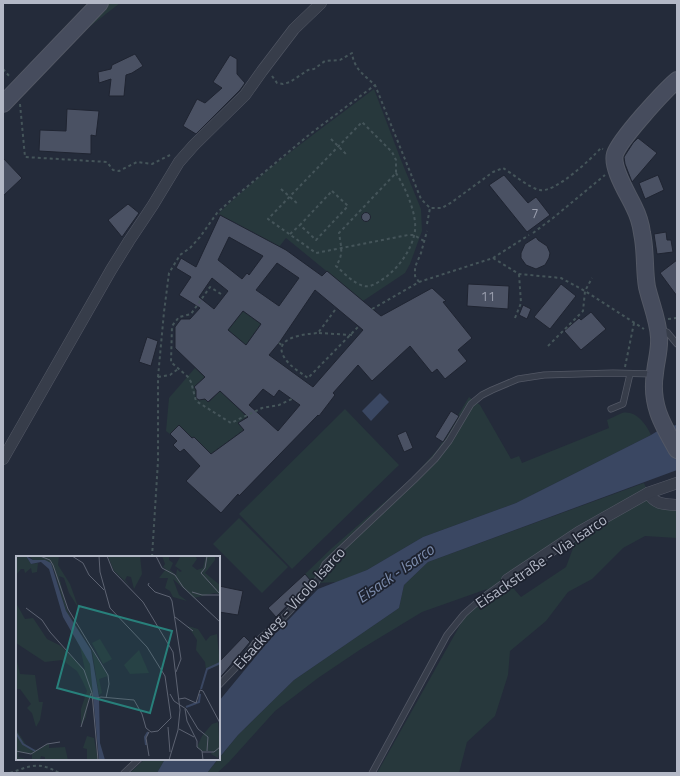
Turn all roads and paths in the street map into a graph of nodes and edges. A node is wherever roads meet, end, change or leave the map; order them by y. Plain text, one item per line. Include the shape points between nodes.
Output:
1 (100, 3) edge
2 (321, 3) edge
3 (262, 71) junction
4 (677, 80) edge
5 (375, 85) junction
6 (19, 87) junction
7 (3, 104) edge
8 (331, 139) dead end
9 (338, 146) junction
10 (175, 152) dead end
11 (348, 156) dead end
12 (615, 160) junction
13 (396, 173) junction
14 (281, 189) dead end
15 (289, 197) junction
16 (298, 204) dead end
17 (430, 208) junction
18 (426, 224) dead end
19 (300, 225) junction
20 (427, 231) dead end
21 (533, 233) dead end
22 (290, 234) junction
23 (414, 235) junction
24 (529, 235) dead end
25 (424, 241) junction
26 (341, 247) junction
27 (493, 258) junction
28 (519, 274) junction
29 (592, 278) dead end
30 (419, 282) junction
31 (585, 291) junction
32 (221, 294) dead end
33 (372, 309) dead end
34 (334, 310) dead end
35 (515, 318) dead end
36 (358, 327) dead end
37 (659, 329) junction
38 (318, 333) junction
39 (352, 335) junction
40 (279, 343) dead end
41 (677, 344) edge
42 (282, 346) junction
43 (548, 346) dead end
44 (178, 368) junction
45 (630, 374) junction
46 (654, 374) junction
47 (158, 377) junction
48 (308, 378) junction
49 (306, 381) dead end
50 (292, 399) dead end
51 (610, 410) dead end
52 (677, 450) edge
53 (3, 459) edge
54 (677, 483) edge
55 (648, 493) junction
56 (677, 505) edge
57 (152, 556) edge
58 (507, 580) joint
59 (220, 684) edge
60 (138, 760) edge
61 (10, 773) edge
62 (59, 773) edge
63 (124, 773) edge
64 (372, 773) edge

1 - 6 street
2 - 3 street via 294,29
3 - 5 path via 271,75 277,83 283,84 325,61 340,60 352,53 353,62 360,72
3 - 53 street via 245,95 179,162 111,270
4 - 12 street via 620,144
5 - 17 path via 421,199
5 - 47 path via 310,134 230,201 200,238 180,254 168,282
6 - 7 street
6 - 10 path via 26,157 107,162 113,170 119,170 137,162 152,164
8 - 9 path
9 - 11 path
9 - 13 path via 362,122 392,152 396,160
9 - 15 path
12 - 17 path via 601,148 586,164 552,188 541,191 503,168 493,172 442,208
12 - 21 path via 553,218
12 - 37 street via 642,233 647,287
13 - 23 path via 403,183 411,205
13 - 26 path via 339,233
14 - 15 path
15 - 16 path
15 - 22 path via 268,219
17 - 18 path
19 - 19 path via 332,191 348,206 316,240
19 - 22 path
20 - 25 path
22 - 26 path via 316,253
23 - 25 path
23 - 26 path
23 - 26 path via 398,266 381,281 368,286 355,282 336,266 342,255
24 - 27 path
25 - 30 path via 415,267 415,276
27 - 28 path
27 - 30 path
28 - 31 path via 561,278
28 - 35 path via 521,304
29 - 31 path
30 - 33 path
31 - 37 path via 648,332
31 - 43 path via 583,311
32 - 44 path via 210,287 191,314 179,317 172,326 171,362
34 - 38 path
36 - 39 path
37 - 41 lane via 666,332
37 - 46 street via 659,350
38 - 39 path
38 - 42 path via 297,335
39 - 48 path
40 - 42 path
42 - 48 path via 282,352 288,362
44 - 47 path via 170,375
44 - 50 path via 188,377 196,401 231,423 262,408 279,405
45 - 46 lane, Eisackweg - Vicolo Isarco
45 - 51 lane via 623,404
45 - 59 lane, Eisackweg - Vicolo Isarco via 544,375 518,379 482,395 471,404 436,459 325,564 316,583 255,643 245,658
46 - 52 street via 653,395 657,412
47 - 57 path via 158,461
48 - 49 path
54 - 55 street, Eisackstraße - Via Isarco
55 - 56 street via 652,500 659,503
55 - 58 street, Eisackstraße - Via Isarco via 580,532
58 - 64 lane, Eisackstraße - Via Isarco via 464,614 446,635
60 - 63 lane
61 - 62 path via 28,766 41,765

